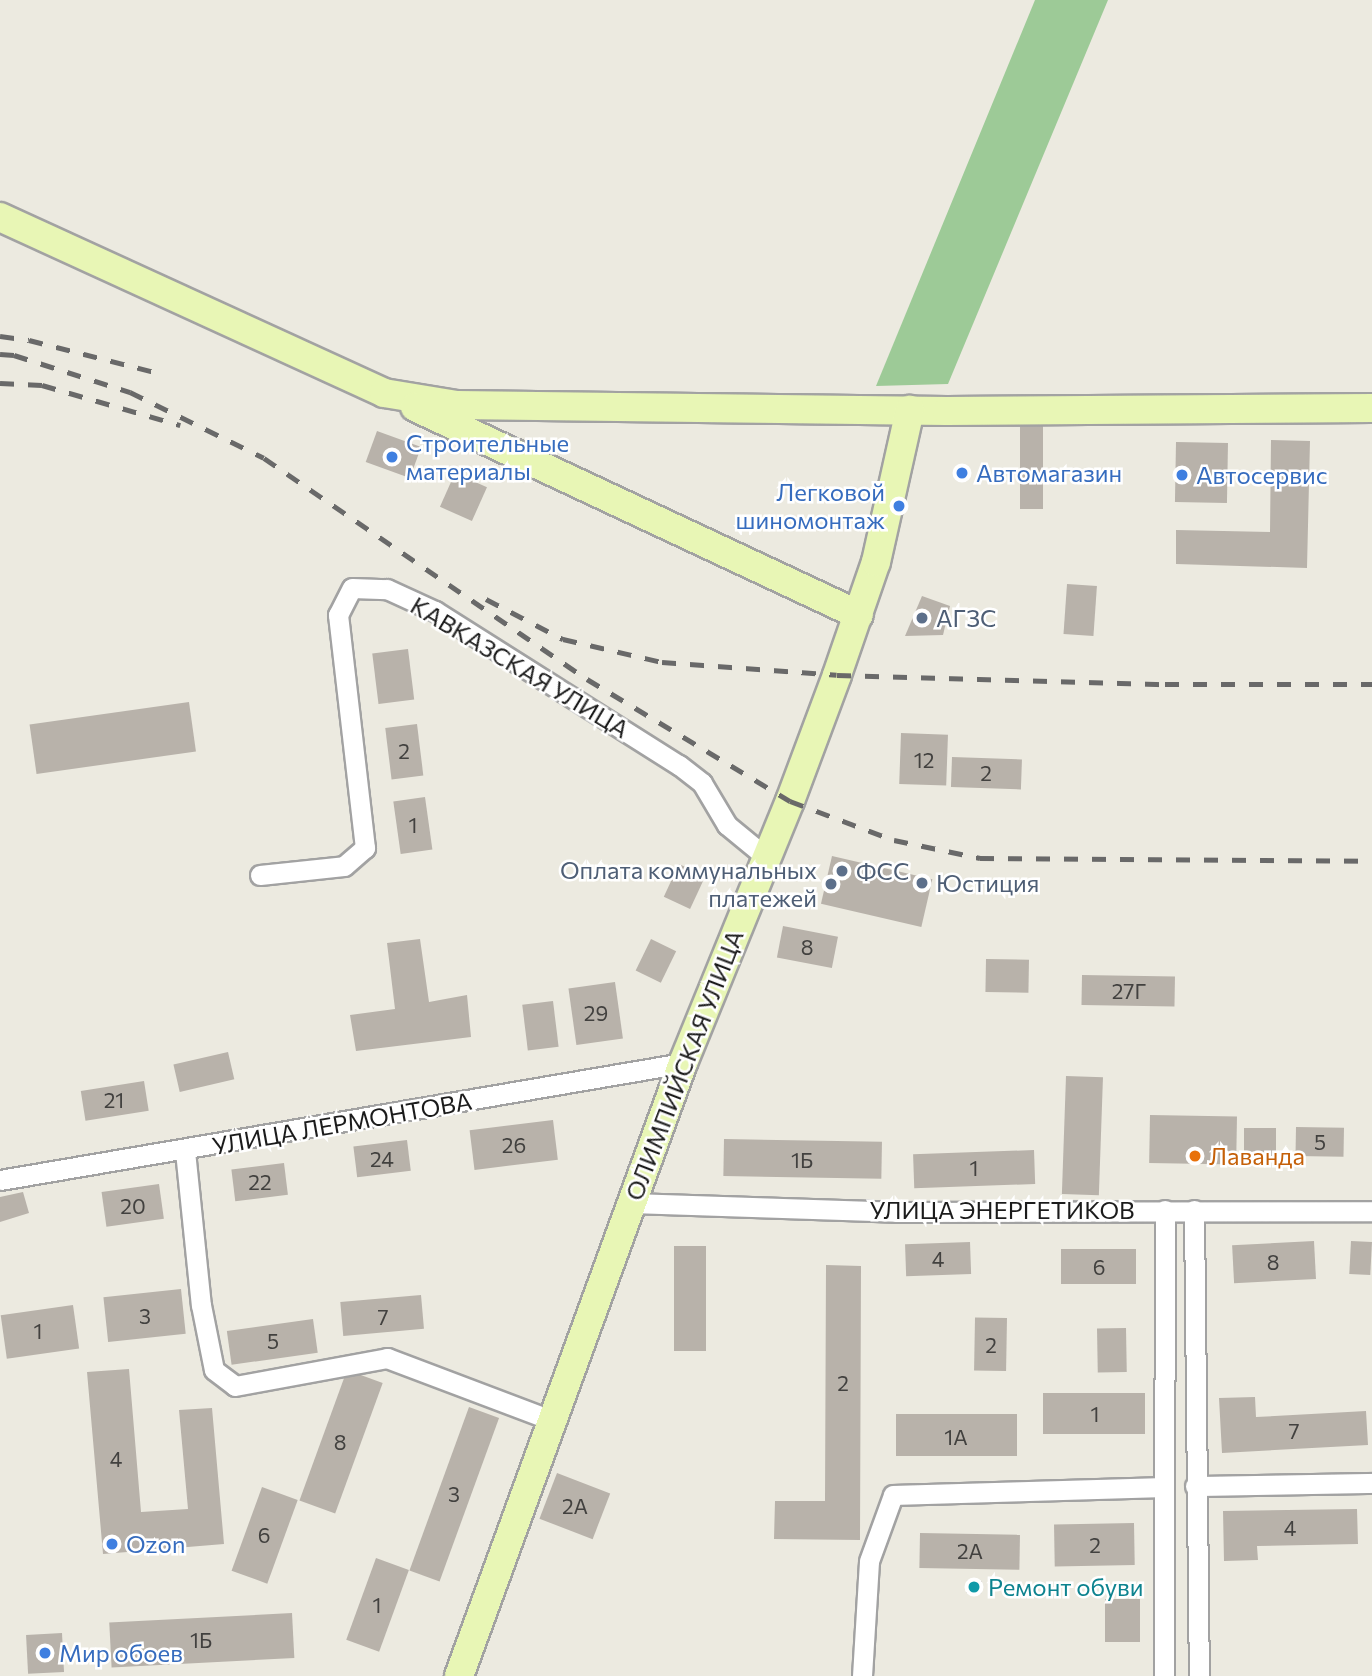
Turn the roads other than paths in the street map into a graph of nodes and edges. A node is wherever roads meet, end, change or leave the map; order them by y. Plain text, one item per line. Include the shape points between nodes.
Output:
1 (0, 217) edge
2 (384, 393) junction
3 (1372, 408) edge
4 (910, 410) junction
5 (859, 615) junction
6 (766, 857) junction
7 (260, 875) dead end
8 (683, 1063) junction
9 (185, 1151) junction
10 (0, 1180) edge
11 (631, 1203) junction
12 (1165, 1210) junction
13 (1194, 1210) junction
14 (1372, 1211) edge
15 (551, 1420) junction
16 (1372, 1483) edge
17 (1195, 1486) junction
18 (1164, 1487) junction
19 (459, 1676) edge
20 (862, 1676) edge
21 (1164, 1676) edge
22 (1199, 1676) edge

1 - 2 street
2 - 4 street via 457,405
2 - 5 street
3 - 4 street
4 - 5 street, ОЛИМПИЙСКАЯ УЛИЦА via 876,562
5 - 6 street, ОЛИМПИЙСКАЯ УЛИЦА
6 - 7 street, КАВКАЗСКАЯ УЛИЦА via 727,825 702,783 679,765 435,611 387,589 352,588 338,615 365,848 344,866
6 - 8 street, ОЛИМПИЙСКАЯ УЛИЦА
8 - 9 street, УЛИЦА ЛЕРМОНТОВА
8 - 11 street, ОЛИМПИЙСКАЯ УЛИЦА
9 - 10 street, УЛИЦА ЛЕРМОНТОВА
9 - 15 street via 201,1305 214,1370 235,1386 387,1358
11 - 12 street, УЛИЦА ЭНЕРГЕТИКОВ via 897,1212
11 - 15 street, ОЛИМПИЙСКАЯ УЛИЦА
12 - 13 street, УЛИЦА ЭНЕРГЕТИКОВ
12 - 18 street
13 - 14 street, УЛИЦА ЭНЕРГЕТИКОВ
13 - 17 street
15 - 19 street, ОЛИМПИЙСКАЯ УЛИЦА
16 - 17 street
17 - 22 street
18 - 20 street via 893,1495 869,1561
18 - 21 street

